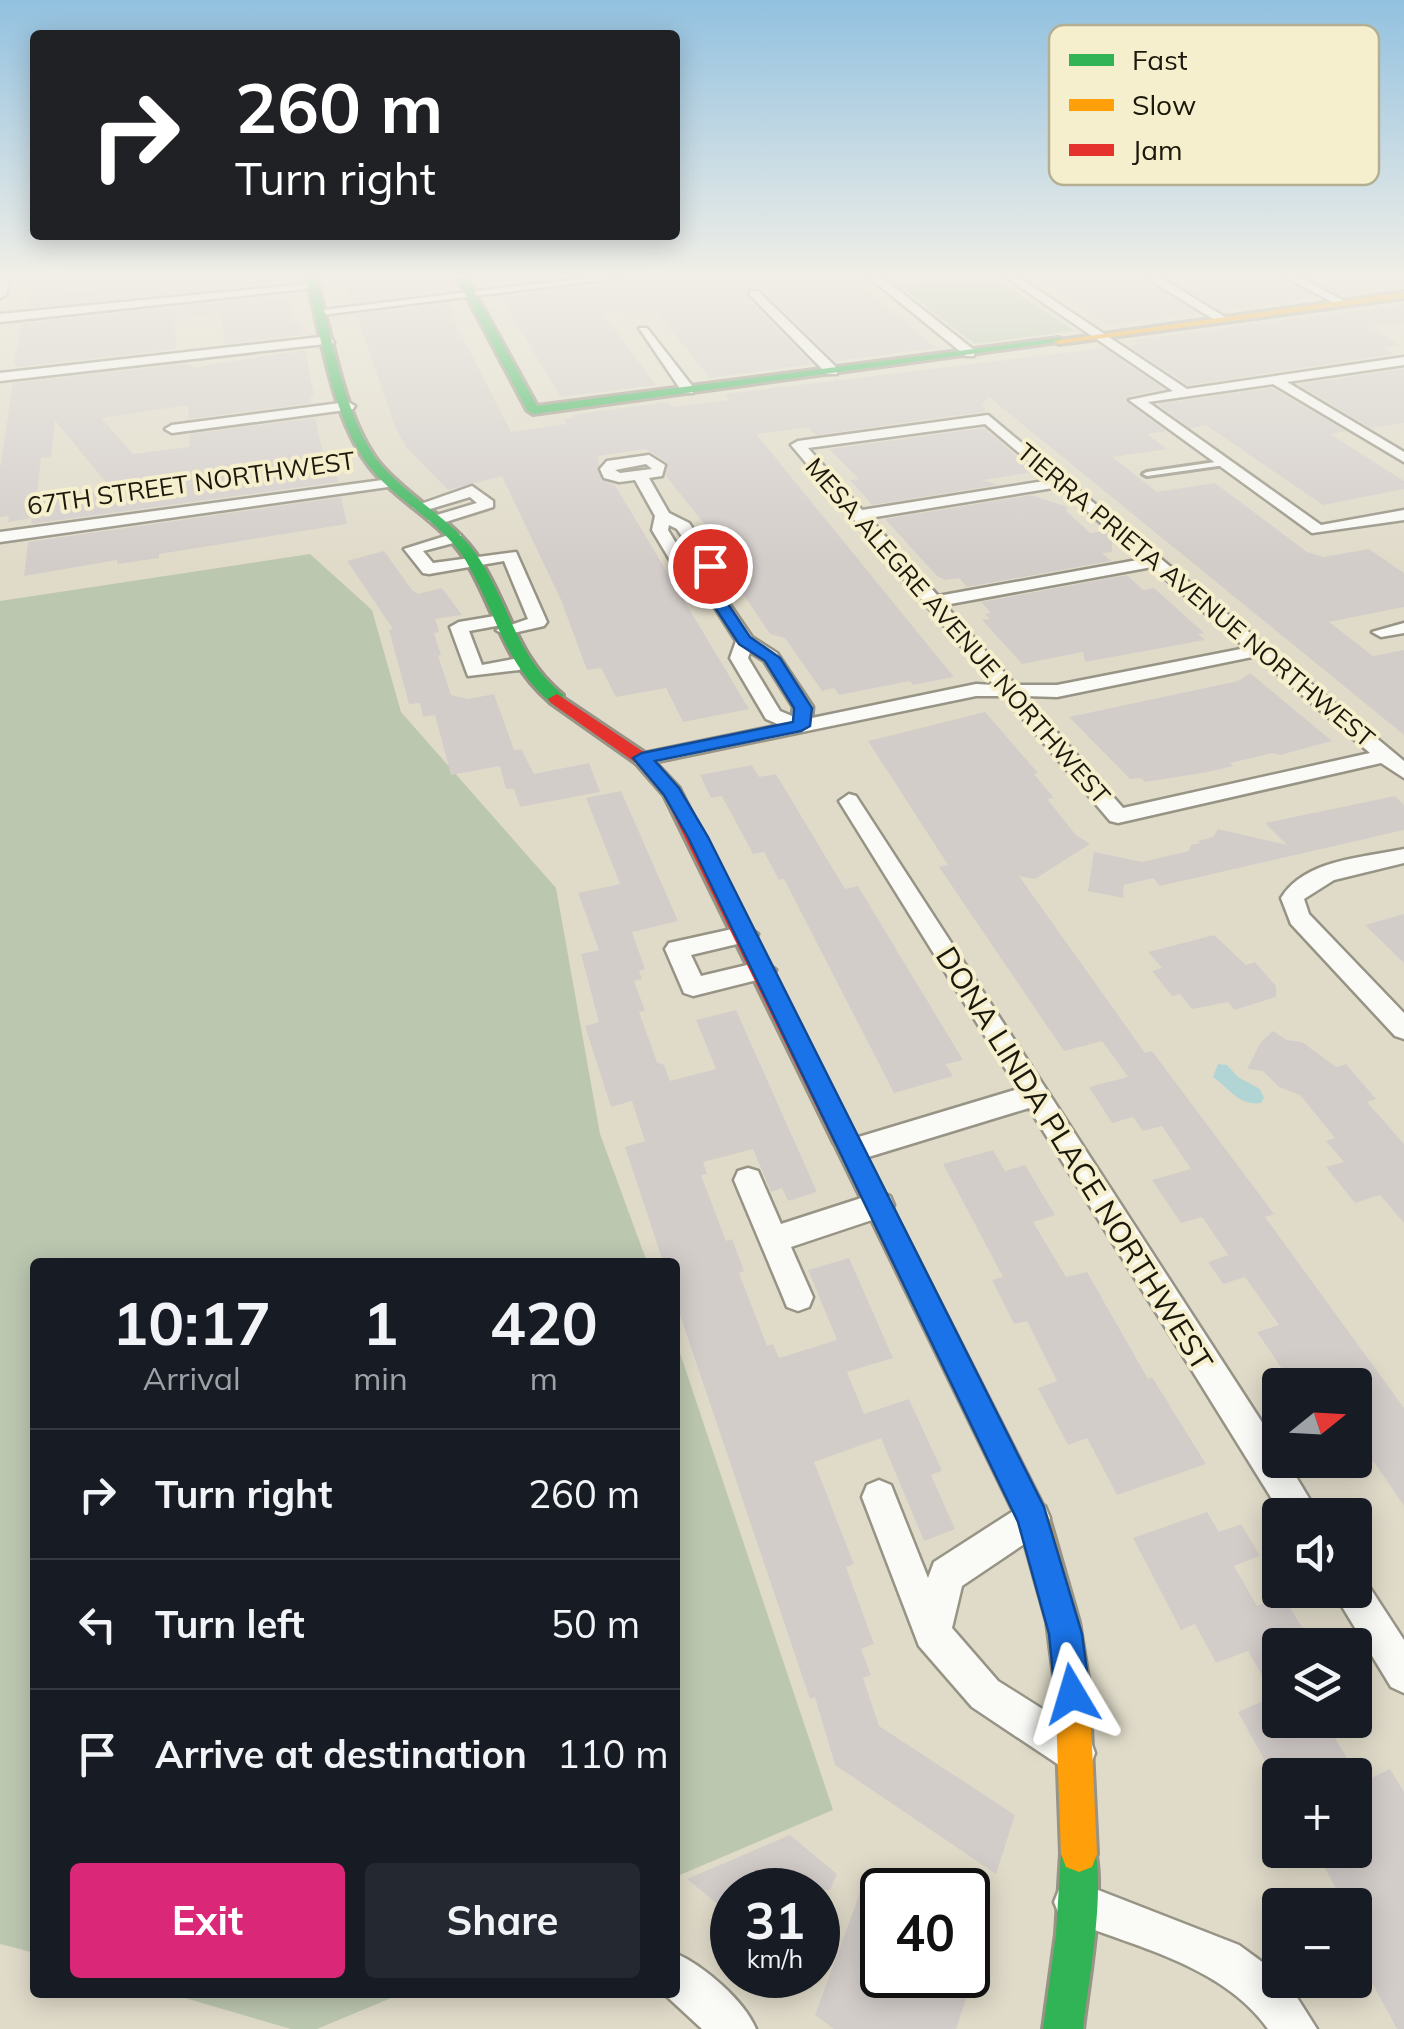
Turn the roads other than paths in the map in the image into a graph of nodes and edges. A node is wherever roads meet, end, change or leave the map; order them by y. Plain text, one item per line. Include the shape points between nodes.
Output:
1 (38, 373) edge
2 (339, 373) edge
3 (513, 373) edge
4 (675, 373) edge
5 (827, 373) edge
6 (1154, 373) edge
7 (1325, 373) edge
8 (0, 377) edge
9 (1275, 380) junction
10 (688, 390) junction
11 (1185, 393) junction
12 (348, 406) junction
13 (172, 428) dead end
14 (1404, 442) edge
15 (798, 445) joint
16 (1384, 445) junction
17 (1404, 458) edge
18 (1222, 463) junction
19 (1147, 474) dead end
20 (641, 477) dead end
21 (1064, 482) junction
22 (390, 483) junction
23 (1404, 514) edge
24 (858, 515) junction
25 (0, 538) edge
26 (455, 538) junction
27 (474, 560) junction
28 (1157, 561) junction
29 (934, 602) junction
30 (503, 625) junction
31 (1404, 628) edge
32 (1380, 632) dead end
33 (744, 641) junction
34 (1262, 650) junction
35 (518, 664) junction
36 (1012, 692) junction
37 (801, 726) junction
38 (1385, 756) junction
39 (642, 758) junction
40 (1404, 772) edge
41 (848, 801) dead end
42 (1404, 856) edge
43 (746, 934) junction
44 (764, 970) junction
45 (1404, 1029) edge
46 (1032, 1096) junction
47 (852, 1150) junction
48 (748, 1180) dead end
49 (880, 1205) junction
50 (773, 1240) junction
51 (798, 1297) dead end
52 (879, 1497) dead end
53 (1291, 1498) edge
54 (1033, 1518) junction
55 (1362, 1608) edge
56 (932, 1633) junction
57 (1404, 1674) edge
58 (1080, 1755) junction
59 (1075, 1902) junction
60 (680, 1980) edge
61 (734, 2029) edge
62 (1063, 2029) edge
63 (1295, 2029) edge

1 - 8 street
2 - 12 street
3 - 10 street via 533,410
4 - 10 street
5 - 10 street
6 - 11 street
7 - 9 street
9 - 11 street
9 - 16 street
11 - 18 street via 1136,400
12 - 13 street
12 - 22 street via 363,446
14 - 16 street
15 - 21 street, TIERRA PRIETA AVENUE NORTHWEST via 988,419
15 - 24 street, MESA ALEGRE AVENUE NORTHWEST
16 - 17 street
18 - 19 lane
18 - 23 street via 1318,530
20 - 33 street via 664,516 660,530 685,571 704,580
21 - 24 street
21 - 28 street, TIERRA PRIETA AVENUE NORTHWEST
22 - 25 street, 67TH STREET NORTHWEST
22 - 26 street
24 - 29 street, MESA ALEGRE AVENUE NORTHWEST
26 - 27 street
26 - 27 street via 412,549 428,569
27 - 30 street
27 - 30 street via 510,555 538,622
28 - 29 street
28 - 34 street, TIERRA PRIETA AVENUE NORTHWEST
29 - 36 street, MESA ALEGRE AVENUE NORTHWEST
30 - 35 street
30 - 35 street via 459,627 474,672
31 - 32 street
33 - 37 street via 771,658 803,708
33 - 37 street via 739,658 773,715
34 - 36 street via 1057,691
34 - 38 street, TIERRA PRIETA AVENUE NORTHWEST
35 - 39 street via 560,703
36 - 37 street via 976,690
36 - 38 street, MESA ALEGRE AVENUE NORTHWEST via 1118,816
37 - 39 street
38 - 40 street, TIERRA PRIETA AVENUE NORTHWEST
39 - 43 street via 672,792
41 - 46 street, DONA LINDA PLACE NORTHWEST
42 - 45 street via 1311,879 1292,898 1299,918
43 - 44 street
43 - 44 street via 677,949 693,987
44 - 47 street
46 - 47 street
46 - 53 street, DONA LINDA PLACE NORTHWEST
47 - 49 street
48 - 50 street
49 - 50 street
49 - 54 street
50 - 51 street
52 - 56 street
54 - 56 street via 947,1576
54 - 58 street via 1065,1634
55 - 57 street
56 - 58 street via 985,1694
58 - 59 street
59 - 62 street
59 - 63 street via 1224,1960 1270,1994
60 - 61 street

